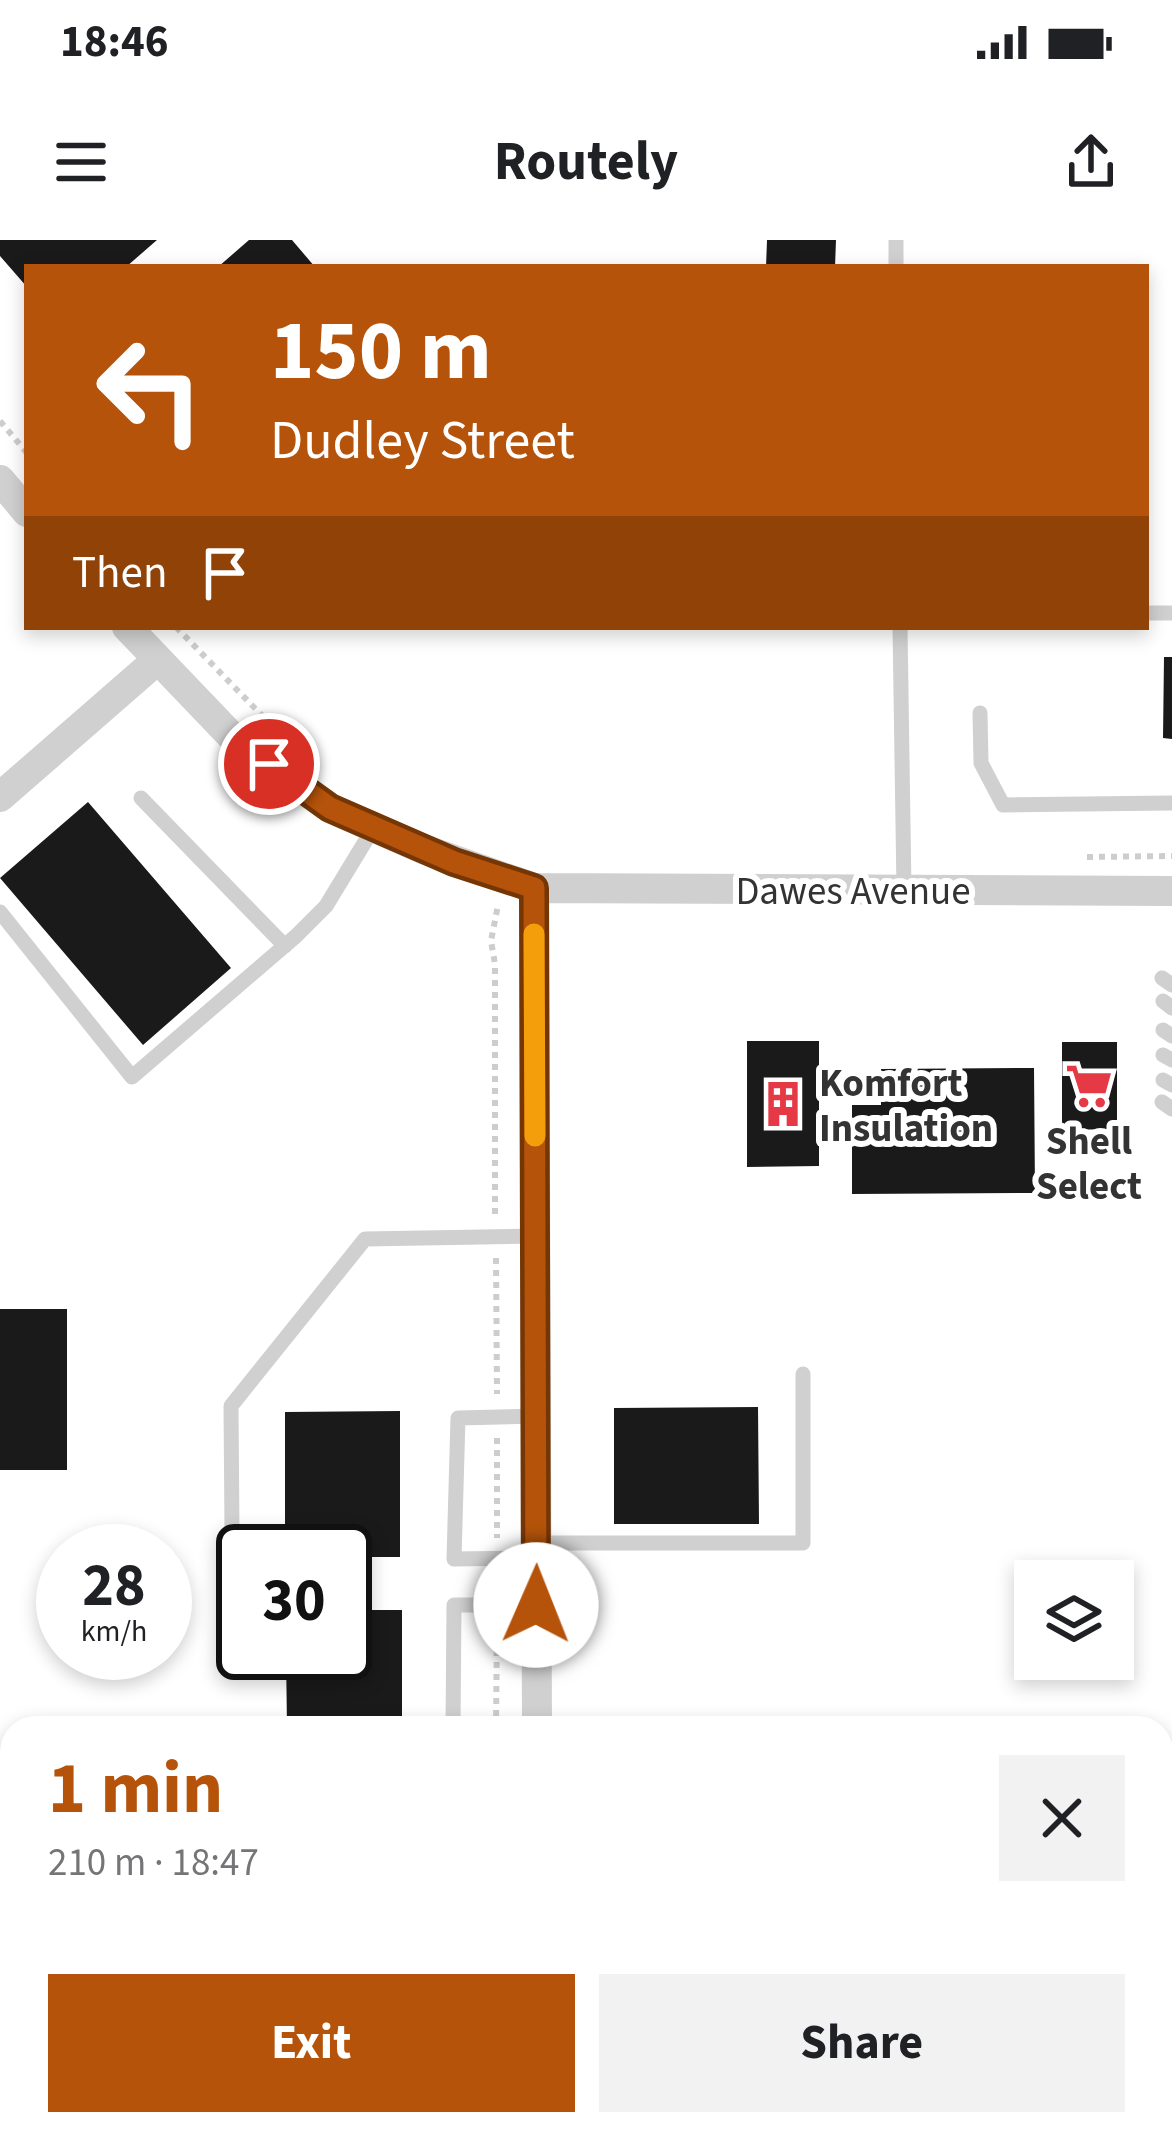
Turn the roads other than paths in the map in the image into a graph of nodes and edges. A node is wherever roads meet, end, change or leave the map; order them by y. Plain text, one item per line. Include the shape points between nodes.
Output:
1 (0, 480) edge
2 (24, 508) edge
3 (130, 630) edge
4 (900, 630) edge
5 (156, 661) junction
6 (980, 713) dead end
7 (0, 797) edge
8 (141, 797) dead end
9 (1172, 802) edge
10 (374, 827) junction
11 (534, 888) junction
12 (904, 890) junction
13 (1172, 891) edge
14 (0, 912) edge
15 (285, 946) junction
16 (535, 1236) junction
17 (803, 1374) dead end
18 (536, 1416) junction
19 (232, 1524) edge
20 (537, 1551) junction
21 (536, 1605) junction
22 (453, 1716) edge
23 (537, 1716) edge

1 - 2 street
3 - 5 street, Dawes Avenue
4 - 12 lane
5 - 7 street
5 - 10 street, Dawes Avenue via 238,743 330,808
6 - 9 lane via 980,763 1003,805
8 - 15 lane
10 - 11 street, Dawes Avenue
10 - 15 lane via 326,906
11 - 12 street, Dawes Avenue
11 - 16 street
12 - 13 street, Dawes Avenue
14 - 15 lane via 132,1077
16 - 18 street
16 - 19 lane via 365,1239 231,1406
17 - 20 lane via 803,1544
18 - 20 street
18 - 20 lane via 458,1418 454,1559
20 - 21 street
21 - 22 lane via 454,1605
21 - 23 street

